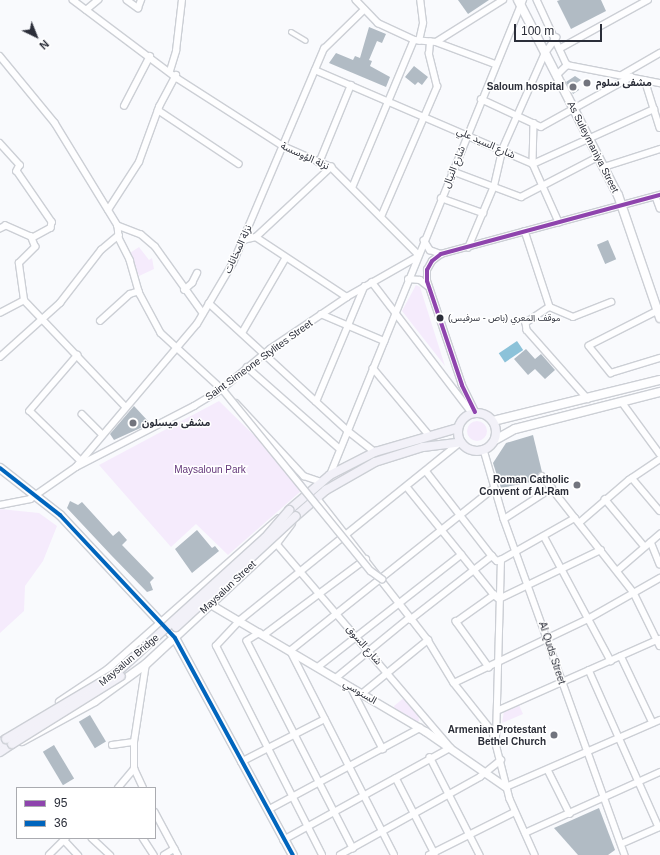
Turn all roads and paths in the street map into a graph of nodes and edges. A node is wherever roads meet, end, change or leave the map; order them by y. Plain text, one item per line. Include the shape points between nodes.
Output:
1 (73, 0) edge
2 (98, 0) edge
3 (127, 0) edge
4 (141, 0) edge
5 (182, 0) edge
6 (356, 0) edge
7 (420, 0) edge
8 (503, 0) edge
9 (536, 0) edge
10 (648, 0) edge
11 (520, 1) edge
12 (86, 10) junction
13 (364, 10) junction
14 (290, 32) dead end
15 (556, 38) junction
16 (416, 40) junction
17 (306, 41) dead end
18 (430, 42) junction
19 (436, 42) junction
20 (561, 48) junction
21 (545, 53) junction
22 (660, 53) edge
23 (0, 56) edge
24 (150, 56) junction
25 (496, 64) junction
26 (568, 65) junction
27 (315, 70) junction
28 (170, 71) junction
29 (622, 75) junction
30 (176, 76) junction
31 (556, 76) junction
32 (631, 77) junction
33 (645, 80) junction
34 (660, 83) edge
35 (351, 85) junction
36 (481, 99) junction
37 (389, 101) junction
38 (124, 106) dead end
39 (573, 109) junction
40 (654, 109) junction
41 (158, 110) junction
42 (518, 115) junction
43 (423, 116) junction
44 (534, 123) junction
45 (660, 128) edge
46 (467, 134) junction
47 (588, 140) junction
48 (0, 143) edge
49 (282, 146) junction
50 (660, 149) edge
51 (502, 150) junction
52 (598, 157) junction
53 (319, 163) junction
54 (239, 164) dead end
55 (533, 164) junction
56 (331, 167) junction
57 (604, 168) junction
58 (452, 171) junction
59 (494, 186) junction
60 (543, 186) junction
61 (352, 188) junction
62 (658, 196) edge
63 (441, 198) junction
64 (622, 206) junction
65 (660, 208) edge
66 (108, 210) junction
67 (482, 213) junction
68 (381, 217) junction
69 (559, 222) junction
70 (118, 226) junction
71 (0, 229) edge
72 (525, 231) junction
73 (119, 236) junction
74 (31, 237) junction
75 (256, 237) junction
76 (243, 240) junction
77 (424, 240) junction
78 (468, 248) junction
79 (441, 254) junction
80 (418, 256) junction
81 (285, 259) junction
82 (197, 273) dead end
83 (408, 279) junction
84 (372, 282) junction
85 (364, 286) junction
86 (428, 287) junction
87 (184, 290) junction
88 (139, 291) junction
89 (347, 297) junction
90 (24, 300) junction
91 (611, 302) dead end
92 (209, 303) junction
93 (550, 307) junction
94 (396, 310) junction
95 (0, 314) edge
96 (203, 314) junction
97 (321, 314) junction
98 (659, 315) edge
99 (40, 318) junction
100 (100, 321) dead end
101 (349, 326) junction
102 (242, 333) junction
103 (384, 341) junction
104 (176, 349) junction
105 (264, 354) junction
106 (78, 355) junction
107 (0, 357) edge
108 (660, 358) edge
109 (247, 367) junction
110 (373, 368) junction
111 (660, 380) edge
112 (223, 390) junction
113 (660, 392) edge
114 (588, 399) junction
115 (316, 402) junction
116 (622, 402) junction
117 (126, 407) junction
118 (474, 413) junction
119 (82, 414) dead end
120 (493, 420) junction
121 (458, 428) junction
122 (348, 431) junction
123 (102, 434) junction
124 (429, 435) junction
125 (495, 440) junction
126 (461, 442) junction
127 (657, 445) edge
128 (340, 449) junction
129 (484, 450) junction
130 (375, 452) junction
131 (660, 454) edge
132 (660, 459) edge
133 (80, 460) junction
134 (76, 467) junction
135 (0, 468) edge
136 (426, 471) junction
137 (330, 475) junction
138 (542, 476) dead end
139 (632, 478) junction
140 (321, 482) junction
141 (407, 487) junction
142 (552, 488) junction
143 (493, 489) junction
144 (36, 494) junction
145 (317, 498) junction
146 (605, 499) junction
147 (0, 505) edge
148 (289, 510) junction
149 (660, 511) edge
150 (296, 516) junction
151 (461, 516) junction
152 (575, 518) junction
153 (504, 519) junction
154 (579, 523) junction
155 (441, 531) junction
156 (660, 534) edge
157 (347, 535) junction
158 (544, 536) junction
159 (651, 542) junction
160 (276, 543) junction
161 (645, 547) junction
162 (601, 550) junction
163 (516, 552) junction
164 (461, 555) junction
165 (492, 556) junction
166 (366, 559) junction
167 (501, 560) junction
168 (660, 564) edge
169 (561, 568) junction
170 (473, 570) junction
171 (617, 571) junction
172 (299, 573) junction
173 (660, 578) edge
174 (382, 579) junction
175 (529, 583) junction
176 (634, 593) junction
177 (319, 594) junction
178 (494, 595) junction
179 (499, 600) junction
180 (210, 604) junction
181 (400, 604) junction
182 (336, 614) junction
183 (410, 619) junction
184 (588, 619) junction
185 (160, 621) junction
186 (239, 621) junction
187 (262, 634) junction
188 (355, 635) junction
189 (175, 638) junction
190 (548, 638) junction
191 (428, 640) junction
192 (659, 640) edge
193 (660, 646) edge
194 (290, 651) junction
195 (369, 652) junction
196 (621, 656) junction
197 (611, 661) junction
198 (146, 664) junction
199 (498, 664) junction
200 (318, 667) junction
201 (489, 668) junction
202 (589, 670) junction
203 (388, 673) junction
204 (336, 678) junction
205 (454, 683) junction
206 (561, 683) junction
207 (351, 687) junction
208 (363, 693) junction
209 (499, 710) junction
210 (325, 719) junction
211 (660, 720) edge
212 (653, 723) junction
213 (420, 728) junction
214 (293, 735) junction
215 (496, 738) junction
216 (620, 738) junction
217 (6, 742) edge
218 (134, 742) junction
219 (112, 745) dead end
220 (451, 748) junction
221 (266, 749) junction
222 (383, 749) junction
223 (0, 752) edge
224 (588, 753) junction
225 (430, 757) junction
226 (501, 760) junction
227 (241, 762) junction
228 (348, 765) junction
229 (134, 769) junction
230 (548, 770) junction
231 (483, 771) junction
232 (660, 772) edge
233 (396, 778) junction
234 (317, 781) junction
235 (640, 782) junction
236 (119, 787) edge
237 (143, 787) edge
238 (506, 787) junction
239 (449, 794) junction
240 (292, 797) junction
241 (364, 797) junction
242 (604, 798) junction
243 (268, 810) junction
244 (414, 812) junction
245 (515, 812) junction
246 (335, 813) junction
247 (156, 814) edge
248 (570, 814) junction
249 (308, 827) junction
250 (660, 827) edge
251 (382, 833) junction
252 (525, 833) junction
253 (470, 835) junction
254 (65, 839) edge
255 (93, 839) edge
256 (144, 839) edge
257 (284, 840) junction
258 (621, 844) junction
259 (353, 848) junction
260 (174, 849) junction
261 (435, 854) edge
262 (533, 854) edge
263 (49, 855) edge
264 (78, 855) edge
265 (110, 855) edge
266 (154, 855) edge
267 (164, 855) edge
268 (178, 855) edge
269 (293, 855) edge
270 (322, 855) edge
271 (340, 855) edge
272 (394, 855) edge
273 (429, 855) edge
274 (480, 855) edge
275 (625, 855) edge

1 - 12 street, نزلة الؤوسسة
2 - 12 street
3 - 4 street via 138,8
5 - 28 street via 176,51
6 - 13 street
7 - 16 street via 423,23
8 - 19 street
9 - 15 street
10 - 20 street
11 - 21 main road, As Suleymaniya Street
11 - 25 street, شارع النيال
12 - 24 street, نزلة الؤوسسة
13 - 16 street via 378,24
13 - 27 street, نزلة المخانات via 324,49
14 - 17 street
15 - 20 street
15 - 21 street
16 - 18 street
16 - 37 street
18 - 19 street
18 - 43 street via 428,54 438,87
19 - 25 street
20 - 26 street
21 - 31 main road, As Suleymaniya Street
21 - 42 street
22 - 29 street
23 - 66 street via 55,123
24 - 28 street, نزلة الؤوسسة
24 - 38 street
25 - 36 street, شارع النيال
26 - 29 street
26 - 31 street
27 - 35 street, شارع السيد علي
27 - 49 street, نزلة المخانات
28 - 30 street, نزلة الؤوسسة
29 - 32 street
30 - 41 street
30 - 49 street, نزلة الؤوسسة
31 - 39 main road, As Suleymaniya Street
32 - 33 street
32 - 39 street
33 - 34 street
33 - 40 street
35 - 37 street, شارع السيد علي
35 - 53 street
36 - 42 street
36 - 46 street, شارع النيال
37 - 43 street, شارع السيد علي
37 - 61 street
39 - 44 street via 541,126
39 - 47 main road, As Suleymaniya Street
40 - 45 street
40 - 47 street
41 - 54 street
41 - 66 street via 139,162
42 - 44 street
42 - 51 street
43 - 46 street, شارع السيد علي
43 - 68 street
44 - 55 street
46 - 51 street, شارع السيد علي
46 - 58 street, شارع النيال
47 - 52 main road, As Suleymaniya Street
47 - 55 street
48 - 74 street via 20,165 16,171 52,222 50,228
49 - 53 street, نزلة الؤوسسة
49 - 76 street, نزلة المخانات
50 - 57 street
51 - 55 street, شارع السيد علي
51 - 59 street
52 - 57 main road, As Suleymaniya Street
52 - 60 street
53 - 56 street, نزلة الؤوسسة
55 - 60 street
56 - 61 street, نزلة الؤوسسة
56 - 75 street
57 - 64 main road, As Suleymaniya Street
58 - 59 street
58 - 63 street, شارع النيال
59 - 60 street via 521,197
59 - 67 street
60 - 69 street
61 - 68 street, نزلة الؤوسسة
62 - 64 street
62 - 65 street
63 - 67 street
63 - 77 street, شارع النيال
64 - 69 street
64 - 98 main road, As Suleymaniya Street
66 - 70 street
67 - 78 street
68 - 80 street, نزلة الؤوسسة
69 - 72 street
70 - 73 street
70 - 87 street via 141,235 155,247
71 - 74 street via 6,226
72 - 78 street
72 - 93 street
73 - 88 street
73 - 99 street via 101,250 60,303
74 - 90 street via 35,247 19,263
75 - 76 street
75 - 81 street
76 - 92 street, نزلة المخانات
77 - 79 street via 430,250
77 - 80 street, شارع النيال
78 - 79 street
79 - 86 street via 432,261 427,270
80 - 83 street, شارع النيال
80 - 84 street, Saint Simeone Stylites Street
81 - 89 street
81 - 102 street
82 - 87 street via 192,283
83 - 86 street via 420,280
83 - 94 street, شارع النيال
84 - 85 street, Saint Simeone Stylites Street
84 - 94 street
85 - 89 street, Saint Simeone Stylites Street
85 - 101 street
86 - 118 street via 462,386
87 - 96 street
88 - 100 street via 130,294
88 - 104 street via 160,333
89 - 97 street, Saint Simeone Stylites Street
90 - 95 street
90 - 99 street
91 - 93 street via 573,317
92 - 96 street, نزلة المخانات
92 - 102 street
93 - 114 street via 526,323 527,330
94 - 103 street, شارع النيال
94 - 118 street
96 - 104 street, نزلة المخانات
97 - 101 street
97 - 105 street, Saint Simeone Stylites Street
98 - 108 street via 589,346 611,373
99 - 106 street
99 - 107 street
101 - 103 street
101 - 115 street
102 - 105 street
103 - 110 street, شارع النيال
104 - 112 street
104 - 117 street, نزلة المخانات
105 - 109 street, Saint Simeone Stylites Street
105 - 115 street
106 - 117 street
106 - 133 street via 30,411
109 - 112 street, Saint Simeone Stylites Street
109 - 128 street
110 - 122 street, شارع النيال
110 - 124 street
111 - 114 main road
112 - 134 street, Saint Simeone Stylites Street via 156,428
112 - 140 street via 304,476
112 - 174 street, bridge via 371,571
113 - 116 main road
114 - 120 main road
115 - 122 street
116 - 125 main road via 516,429
116 - 127 street
117 - 123 street, نزلة المخانات
118 - 120 main road via 487,415
118 - 121 main road via 463,419
119 - 123 street
120 - 125 main road via 496,427
121 - 124 main road, Maysalun Street
121 - 126 main road
122 - 128 street, شارع النيال
122 - 130 street
123 - 133 street, نزلة المخانات
124 - 130 main road, Maysalun Street
125 - 129 main road
126 - 129 main road via 469,449
126 - 136 street
126 - 145 main road, Maysalun Street via 438,444 392,455 352,474
127 - 131 street
128 - 137 street, شارع النيال
129 - 143 street, Al Quds Street
130 - 137 main road, Maysalun Street
132 - 139 street
133 - 134 street, نزلة المخانات
134 - 144 street, Saint Simeone Stylites Street
135 - 144 main road
136 - 141 street
136 - 151 street
137 - 140 main road, Maysalun Street
138 - 142 street
139 - 146 street
139 - 149 street
140 - 148 main road, Maysalun Street
141 - 155 street
141 - 157 street
142 - 152 street
142 - 153 street
143 - 151 street
143 - 153 street, Al Quds Street
144 - 147 street, Saint Simeone Stylites Street via 23,502
144 - 185 main road via 98,554
145 - 150 main road, Maysalun Street
145 - 157 street
146 - 154 street
146 - 161 street
148 - 185 main road, Maysalun Street
148 - 217 main road, Maysalun Bridge, bridge via 260,542 115,674
150 - 160 main road, Maysalun Street
150 - 217 main road, Maysalun Bridge, bridge via 119,678
151 - 155 street
151 - 165 street
152 - 154 street
152 - 158 street
153 - 163 street, Al Quds Street
154 - 162 street
155 - 164 street
155 - 174 street
156 - 159 street
157 - 166 street
157 - 172 street
158 - 163 street
158 - 169 street
159 - 161 street
159 - 168 street
160 - 172 street, شارع السوق
160 - 180 main road, Maysalun Street
161 - 171 street
162 - 169 street
162 - 171 street
163 - 167 street
163 - 175 street, Al Quds Street
164 - 170 street
164 - 181 street
165 - 167 street via 498,561
165 - 170 street
166 - 174 street
166 - 177 street
167 - 179 street
169 - 175 street
169 - 184 street
170 - 178 street
170 - 183 street
171 - 176 street
172 - 177 street, شارع السوق
172 - 186 street
173 - 176 street
174 - 181 street
174 - 182 street
175 - 179 street
175 - 190 street, Al Quds Street
176 - 184 street
176 - 192 street
177 - 182 street, شارع السوق
177 - 187 street
178 - 179 street
178 - 201 street via 456,622
179 - 199 street
180 - 186 street, السنوسي
180 - 189 main road, Maysalun Street
181 - 183 street
181 - 188 street
182 - 188 street, شارع السوق
182 - 194 street
183 - 191 street
183 - 195 street
184 - 190 street
184 - 197 street
185 - 189 main road
185 - 217 main road, Maysalun Street via 94,681
186 - 187 street, السنوسي
186 - 221 street via 216,646
187 - 194 street, السنوسي
187 - 214 street via 247,641
188 - 195 street, شارع السوق
188 - 200 street
189 - 198 main road, Maysalun Street
189 - 227 main road
190 - 199 street
190 - 206 street, Al Quds Street
191 - 203 street
191 - 205 street
192 - 193 street
192 - 196 street
194 - 200 street, السنوسي
194 - 210 street
195 - 203 street, شارع السوق
195 - 204 street
196 - 197 street
196 - 212 street
197 - 202 street
198 - 217 main road, Maysalun Street via 95,701
198 - 218 street
199 - 201 street
199 - 209 street
200 - 204 street, السنوسي
201 - 205 street
202 - 206 street
202 - 216 street
203 - 208 street
203 - 220 street, شارع السوق
204 - 207 street, السنوسي
205 - 215 street
206 - 209 street
206 - 224 street, Al Quds Street
207 - 208 street, السنوسي
207 - 222 street
208 - 213 street, السنوسي
209 - 215 street
210 - 214 street
210 - 228 street
211 - 212 street
212 - 216 street
213 - 220 street, السنوسي
213 - 222 street
214 - 221 street
214 - 234 street
215 - 226 street
216 - 224 street
216 - 235 street
217 - 223 main road, Maysalun Street
218 - 219 street
218 - 229 street
220 - 225 street
220 - 231 street, السنوسي
221 - 227 street
221 - 240 street
222 - 228 street
224 - 230 street
224 - 242 street, Al Quds Street
225 - 233 street
225 - 239 street
226 - 231 street
226 - 238 street
227 - 243 main road
228 - 234 street
228 - 241 street
229 - 236 street
229 - 237 street
230 - 238 street
230 - 248 street
231 - 238 street, السنوسي
231 - 239 street via 480,777
232 - 235 street
233 - 241 street
233 - 244 street
234 - 240 street
234 - 246 street
235 - 242 street
235 - 250 street
238 - 245 street
239 - 244 street
239 - 253 street
240 - 243 street
240 - 249 street
241 - 246 street
241 - 251 street
242 - 248 street
242 - 258 street, Al Quds Street
243 - 257 main road
244 - 251 street
244 - 261 street
245 - 252 street
245 - 253 street
246 - 249 street
246 - 259 street
247 - 260 street
248 - 252 street
249 - 257 street
249 - 270 street
250 - 258 street
251 - 259 street
251 - 272 street
252 - 262 street
253 - 261 street
253 - 274 street
254 - 263 street
254 - 264 street
255 - 265 street
256 - 266 street
257 - 269 main road
258 - 275 street, Al Quds Street
259 - 271 street
260 - 267 street
260 - 268 street
261 - 273 street

